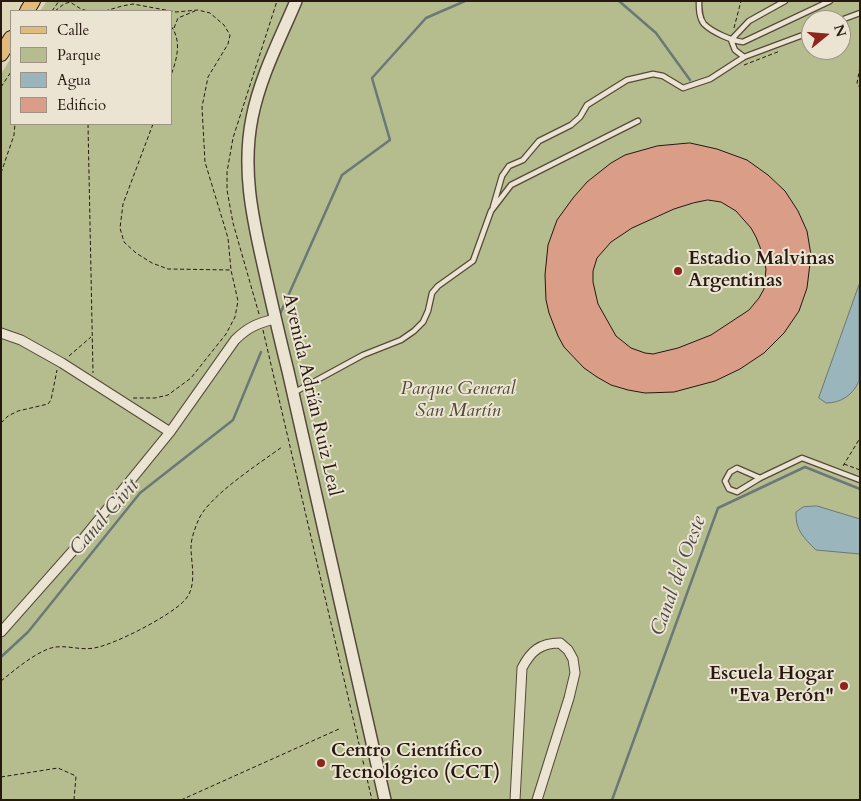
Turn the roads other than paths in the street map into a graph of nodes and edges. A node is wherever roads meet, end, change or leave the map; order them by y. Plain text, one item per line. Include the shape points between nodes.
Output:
1 (296, 1) edge
2 (698, 1) edge
3 (785, 1) edge
4 (830, 1) edge
5 (801, 36) edge
6 (10, 40) edge
7 (731, 40) junction
8 (1, 54) edge
9 (744, 57) junction
10 (638, 120) dead end
11 (491, 211) junction
12 (275, 319) junction
13 (1, 333) edge
14 (293, 393) junction
15 (170, 432) junction
16 (760, 478) junction
17 (860, 480) edge
18 (1, 632) edge
19 (385, 800) edge
20 (515, 800) edge
21 (537, 800) edge

1 - 12 street, Avenida Adrián Ruiz Leal via 262,81 247,151 248,189
2 - 7 lane via 704,24
3 - 7 lane via 749,21
4 - 7 lane via 743,42
5 - 9 lane
6 - 8 main road
7 - 9 lane via 735,50
9 - 11 lane via 710,80 683,88 653,74 627,80 588,105 571,126 539,141 523,160 509,166 502,176
10 - 11 lane via 512,185
11 - 14 lane via 473,261 438,286 423,322 414,331
12 - 14 street, Avenida Adrián Ruiz Leal
12 - 15 street via 256,324 235,340
13 - 15 street via 21,340 93,381
14 - 19 street, Avenida Adrián Ruiz Leal
15 - 18 street via 78,545
16 - 16 lane via 737,492 729,489 726,481 730,472 738,468
16 - 17 lane via 802,458
20 - 21 street via 522,668 528,656 538,648 548,643 560,643 573,659 575,673

